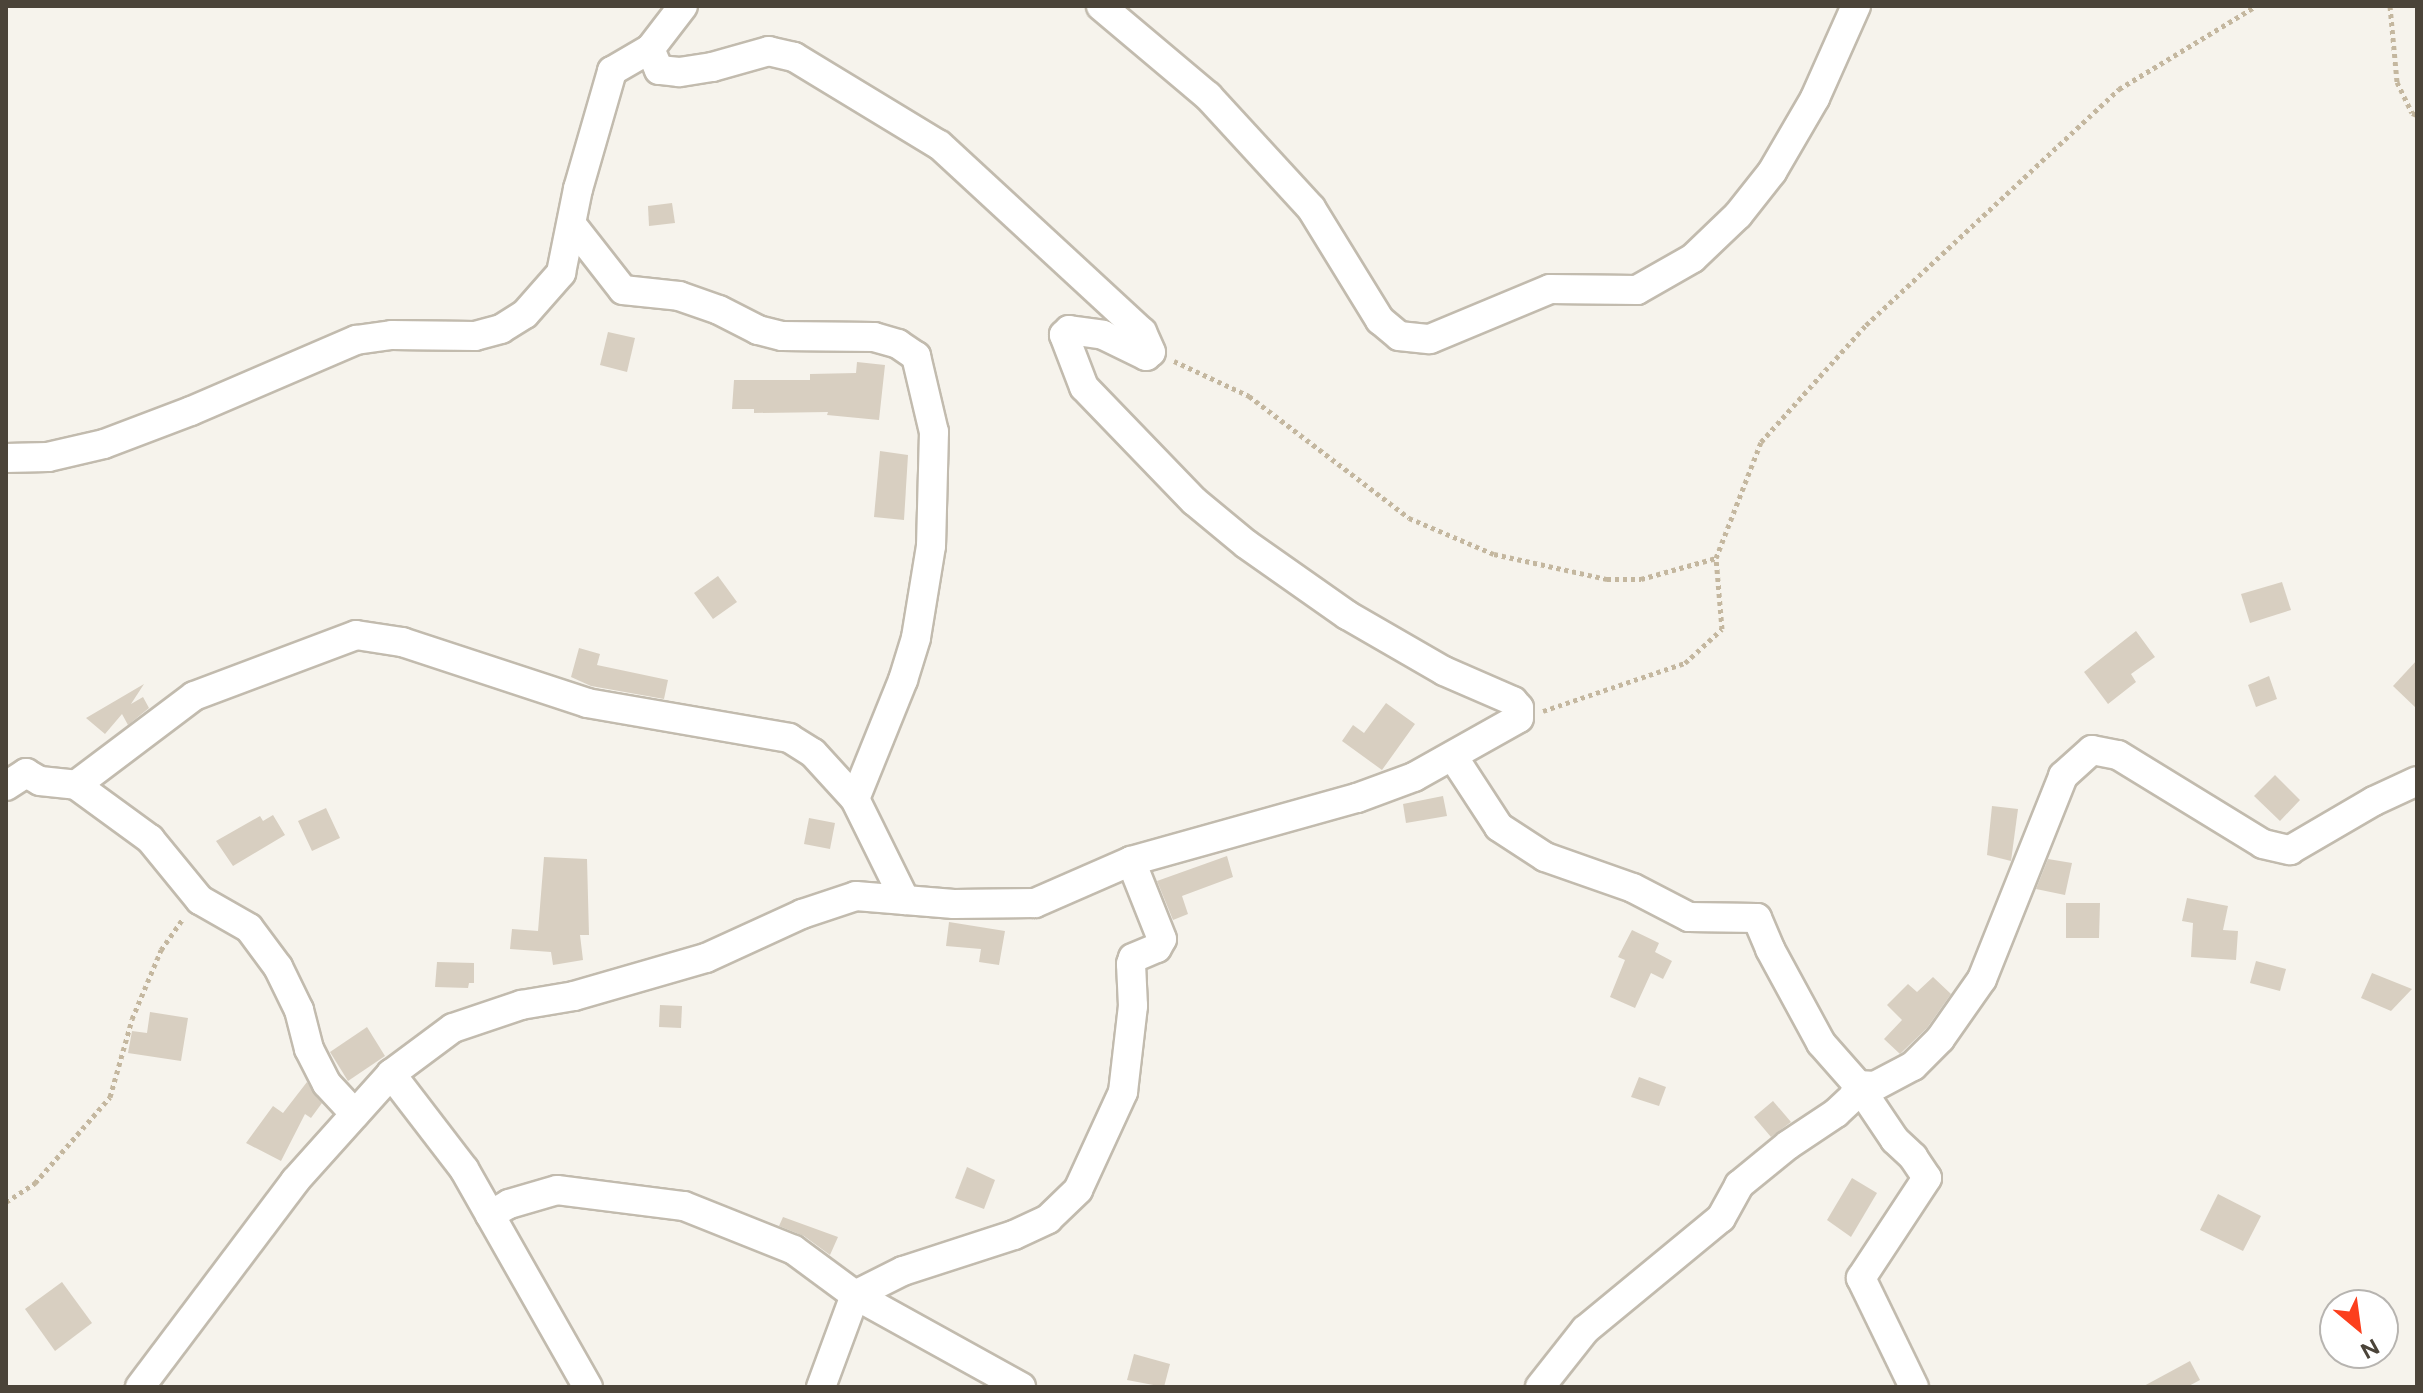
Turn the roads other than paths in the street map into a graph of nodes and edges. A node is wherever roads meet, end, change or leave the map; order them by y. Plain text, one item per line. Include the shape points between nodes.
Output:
1 (683, 6) edge
2 (1101, 6) edge
3 (1856, 6) edge
4 (650, 49) junction
5 (573, 226) junction
6 (6, 458) edge
7 (1454, 758) junction
8 (2417, 781) edge
9 (76, 785) junction
10 (6, 786) edge
11 (855, 799) junction
12 (1131, 861) junction
13 (905, 900) junction
14 (391, 1074) junction
15 (1858, 1085) junction
16 (355, 1114) junction
17 (490, 1215) junction
18 (855, 1295) junction
19 (140, 1387) edge
20 (588, 1387) edge
21 (821, 1387) edge
22 (1021, 1387) edge
23 (1540, 1387) edge
24 (1914, 1387) edge

1 - 4 street
2 - 3 street via 1208,96 1311,208 1380,320 1399,336 1430,339 1550,289 1637,290 1693,258 1738,215 1772,172 1815,98
4 - 5 street via 612,71 578,189
4 - 7 street via 659,70 712,67 769,51 794,57 939,145 1142,332 1151,352 1146,356 1103,335 1069,330 1064,335 1084,387 1194,501 1347,615 1519,708 1519,718
5 - 6 street via 561,273 543,297 501,329 475,336 356,340 104,444 48,457
5 - 11 street via 623,290 679,296 782,336 874,337 916,356 934,432 931,546 916,638
7 - 12 street via 1357,798
7 - 15 street via 1499,827 1545,857 1633,888 1689,917 1757,918 1821,1043
8 - 15 street via 2290,850 2263,844 2118,755 2092,750 2063,776 1982,979 1940,1039 1913,1066 1875,1086
9 - 10 street via 40,781 26,773
9 - 11 street via 194,696 356,635 402,642 587,703 789,738 813,753
9 - 16 street via 150,839 200,900 249,928 268,950 299,1010 309,1049 327,1084
11 - 13 street
12 - 13 street via 1035,903
12 - 18 street via 1162,939 1157,948 1133,958 1130,1054 1123,1092 1078,1190 1048,1219 903,1271
13 - 14 street via 856,896 706,958 574,996 521,1005 453,1028
14 - 16 street
14 - 17 street via 464,1169
15 - 23 street via 1836,1113 1739,1185 1721,1218 1585,1330
15 - 24 street via 1927,1178 1861,1278
16 - 19 street via 295,1181
17 - 18 street via 557,1190 684,1206 794,1250
17 - 20 street
18 - 21 street
18 - 22 street

